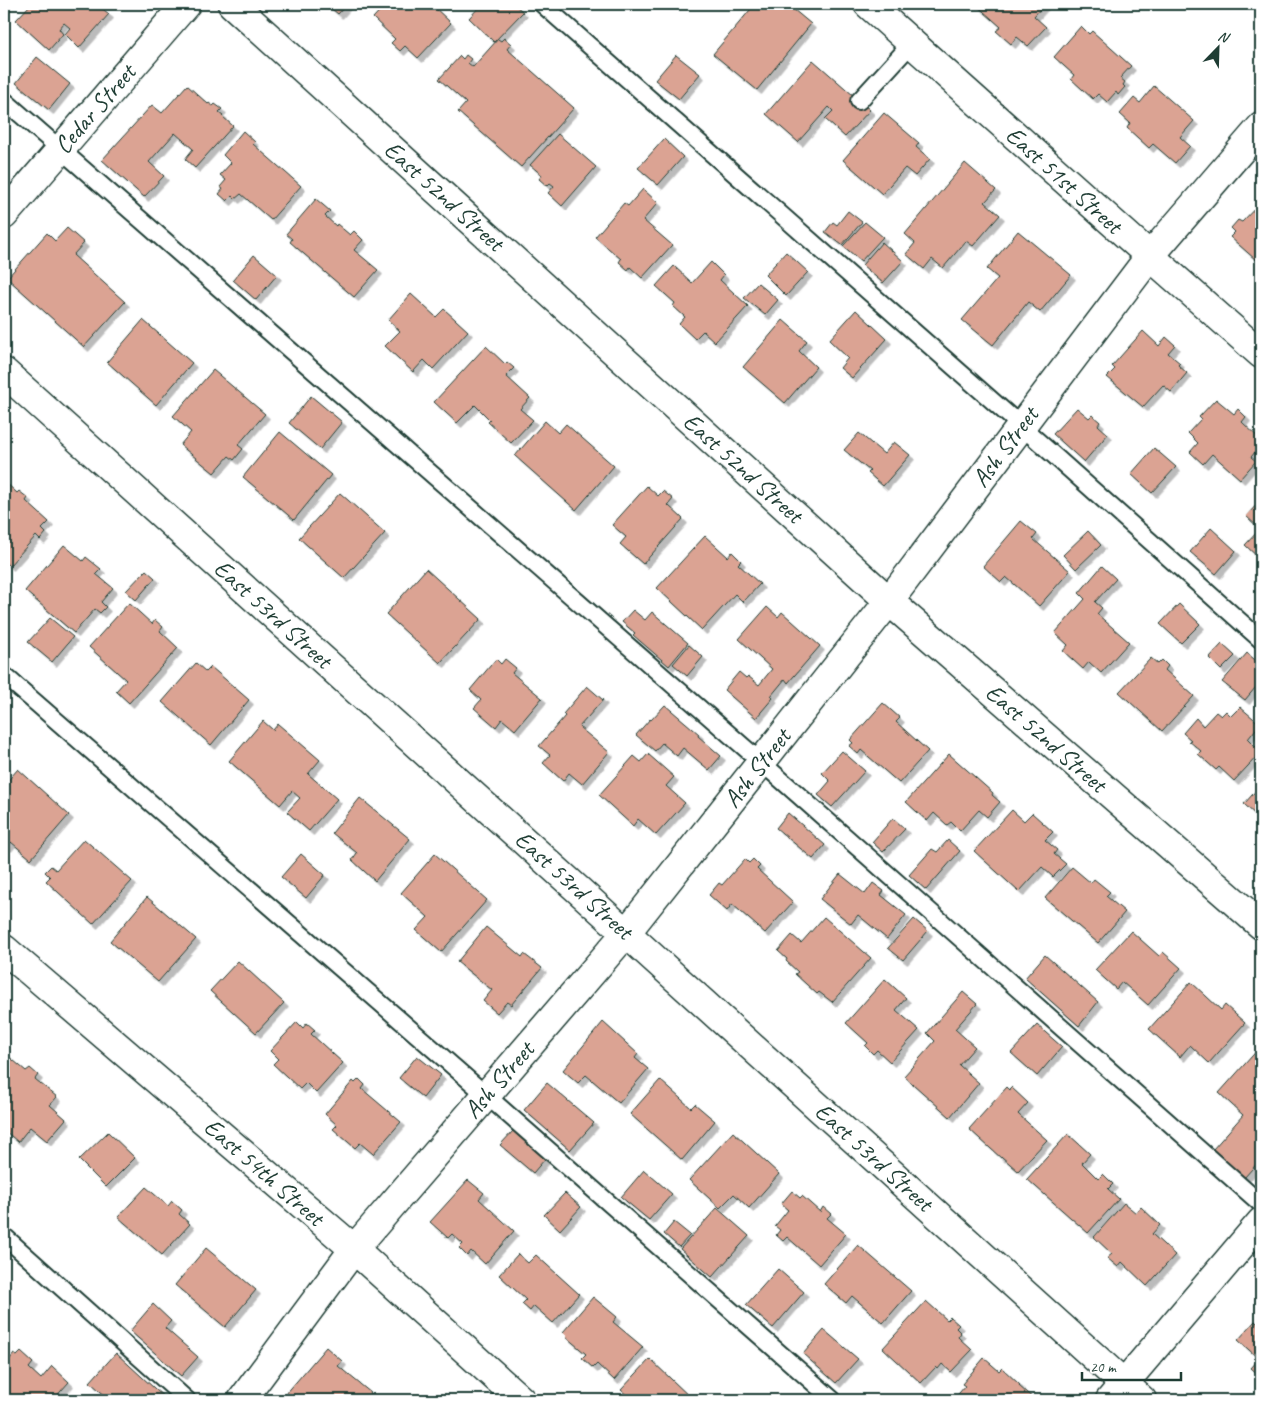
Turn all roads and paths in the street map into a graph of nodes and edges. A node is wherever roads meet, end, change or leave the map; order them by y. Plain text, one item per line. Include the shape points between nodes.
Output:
1 (186, 4) edge
2 (232, 4) edge
3 (542, 4) edge
4 (868, 4) edge
5 (912, 43) junction
6 (4, 100) edge
7 (859, 101) dead end
8 (1261, 127) edge
9 (60, 150) junction
10 (4, 214) edge
11 (1150, 256) junction
12 (1261, 354) edge
13 (4, 372) edge
14 (1021, 426) junction
15 (889, 601) junction
16 (1261, 640) edge
17 (4, 675) edge
18 (761, 762) junction
19 (1261, 925) edge
20 (626, 933) junction
21 (4, 949) edge
22 (486, 1095) junction
23 (1261, 1204) edge
24 (1261, 1222) edge
25 (4, 1236) edge
26 (354, 1249) junction
27 (1125, 1395) edge
28 (187, 1400) edge
29 (242, 1400) edge
30 (521, 1400) edge
31 (833, 1400) edge

1 - 9 street, Cedar Street
2 - 15 street, East 52nd Street
3 - 14 lane
4 - 5 street, East 51st Street
5 - 7 lane
5 - 11 street, East 51st Street
6 - 9 lane
8 - 11 street, Ash Street
9 - 10 street, Cedar Street
9 - 18 lane
11 - 12 street, East 51st Street
11 - 14 street, Ash Street
13 - 20 street, East 53rd Street
14 - 15 street, Ash Street
14 - 16 lane
15 - 18 street, Ash Street
15 - 19 street, East 52nd Street
17 - 22 lane
18 - 20 street, Ash Street
18 - 23 lane
20 - 22 street, Ash Street
20 - 27 street, East 53rd Street
21 - 26 street, East 54th Street
22 - 26 street, Ash Street
22 - 31 lane
24 - 27 street
25 - 28 lane
26 - 29 street, Ash Street
26 - 30 street, East 54th Street

